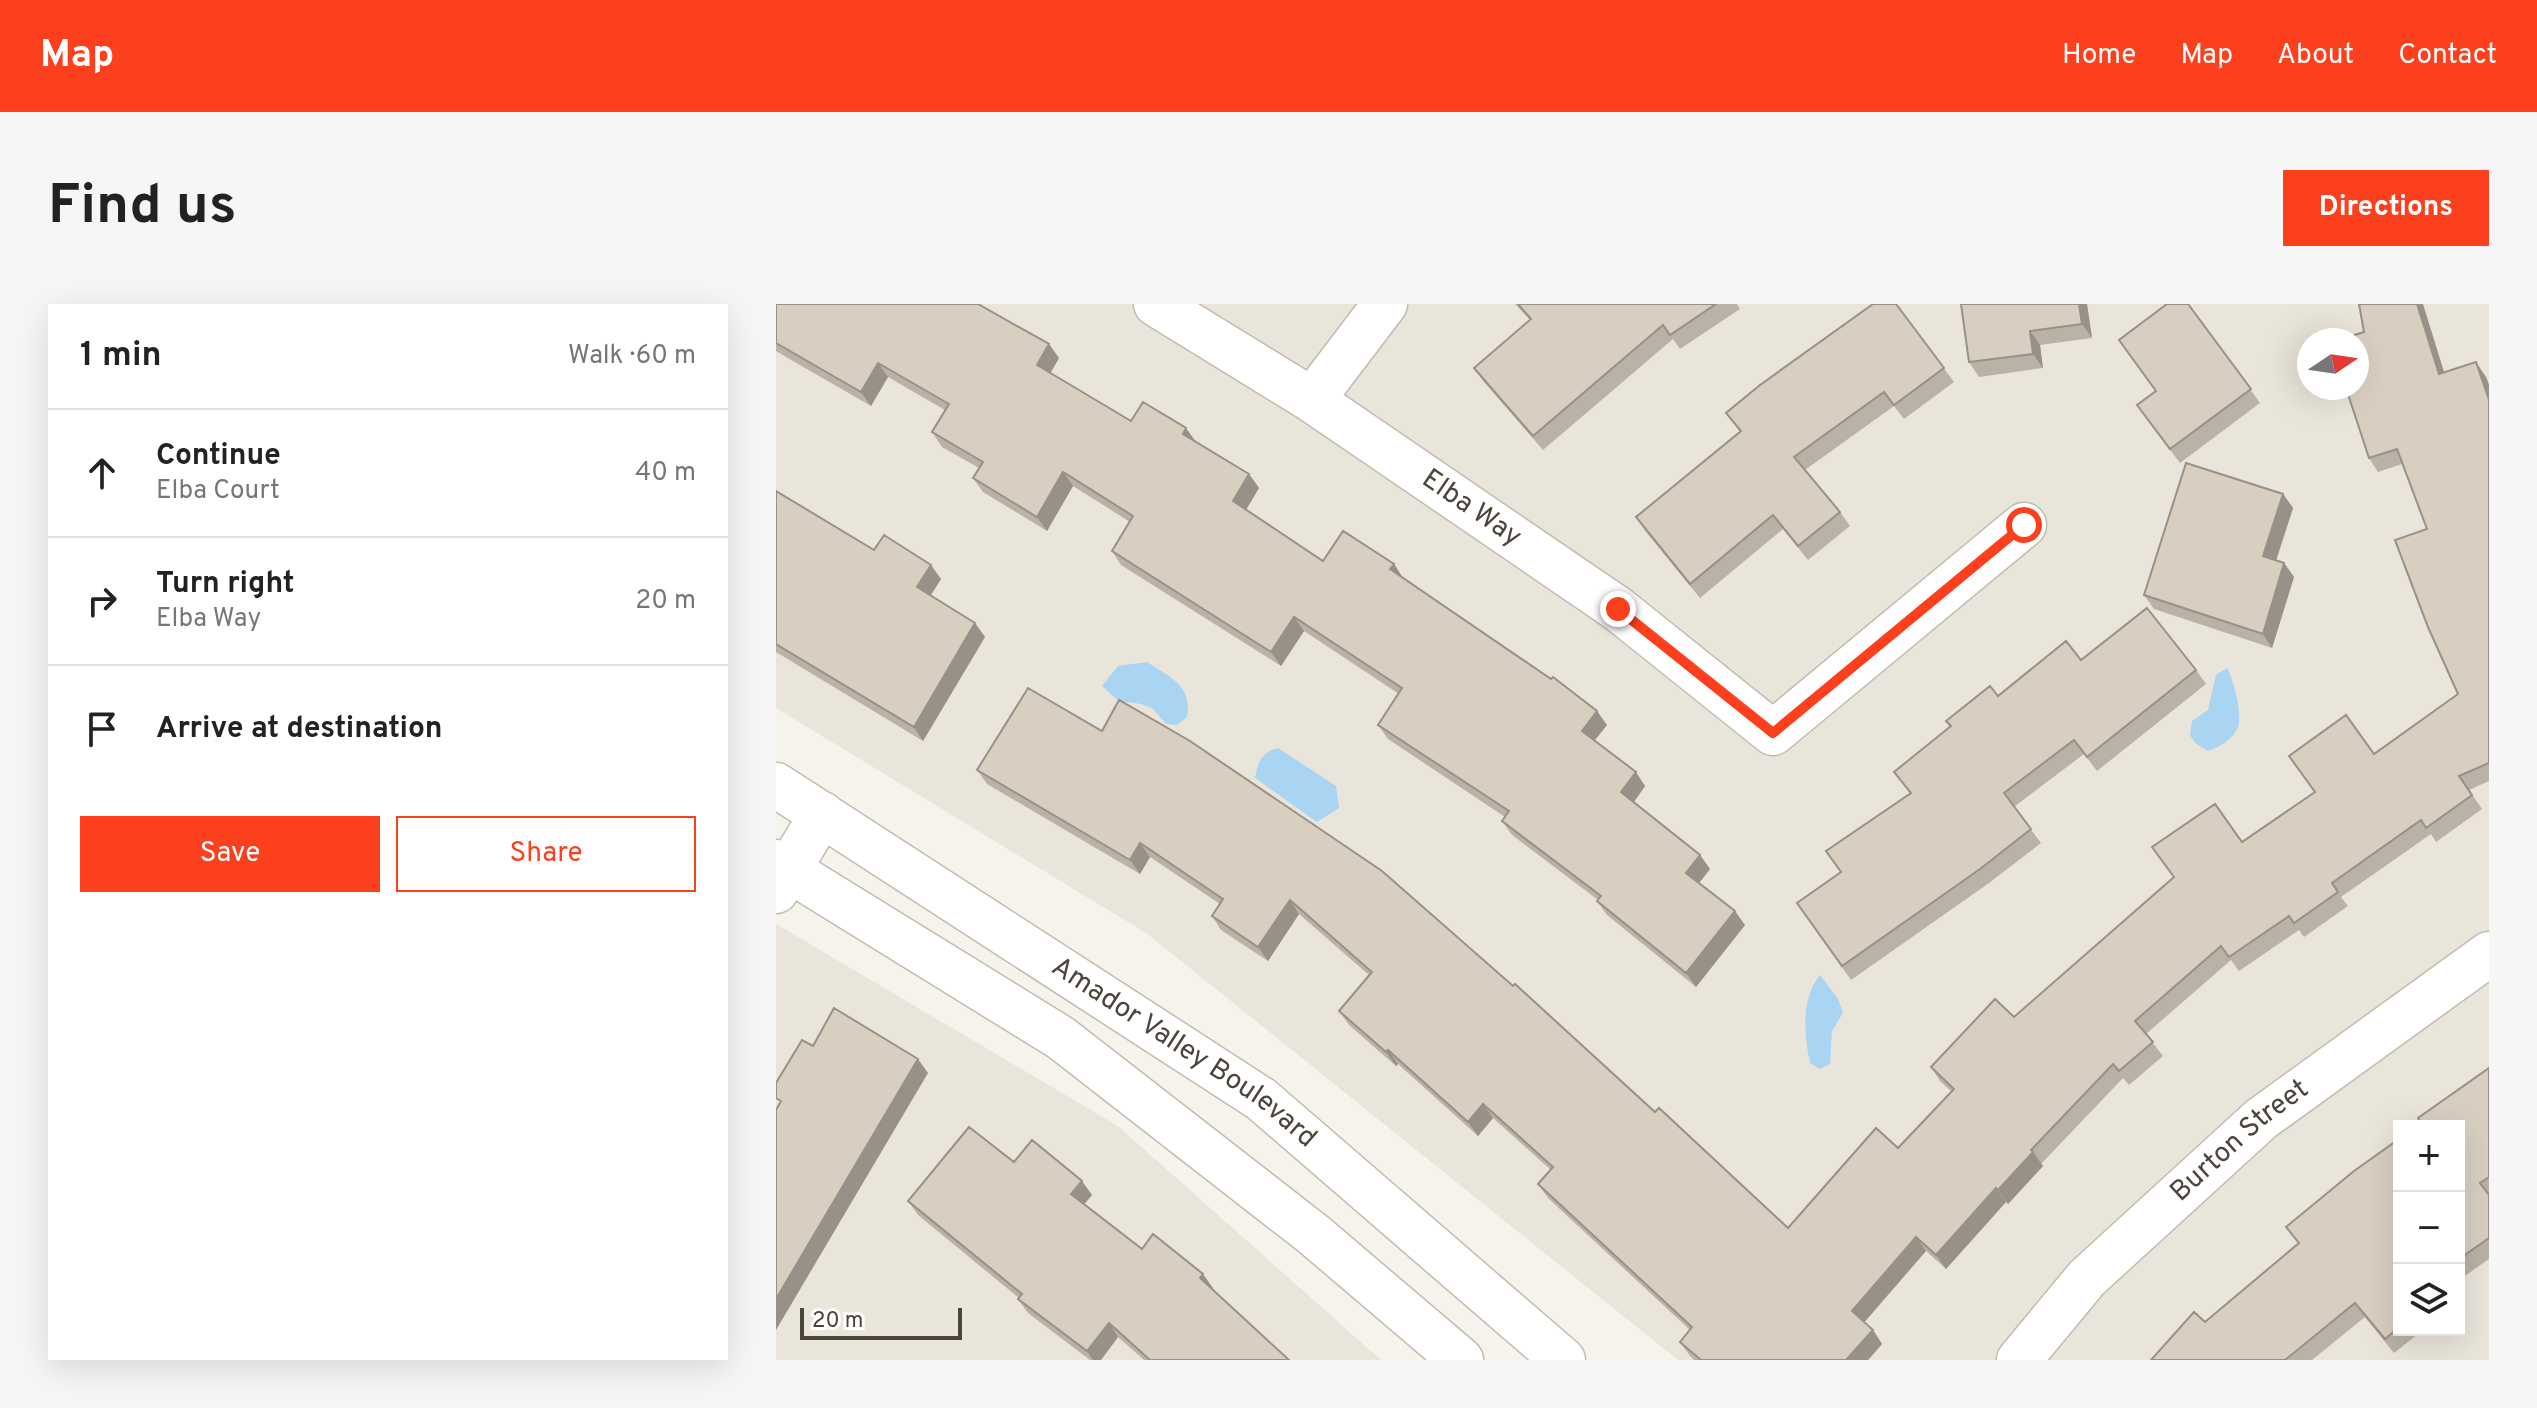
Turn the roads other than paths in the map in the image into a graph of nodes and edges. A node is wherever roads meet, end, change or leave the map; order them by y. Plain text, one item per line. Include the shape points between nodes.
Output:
1 (1156, 304) edge
2 (1385, 304) edge
3 (1312, 400) junction
4 (2024, 525) dead end
5 (776, 785) edge
6 (822, 814) junction
7 (780, 874) edge
8 (2489, 954) edge
9 (1461, 1360) edge
10 (1563, 1360) edge
11 (2019, 1360) edge

1 - 3 street, Elba Way
2 - 3 street
3 - 4 street, Elba Way via 1618,609 1773,733
5 - 6 street, Amador Valley Boulevard
6 - 7 street
6 - 10 street, Amador Valley Boulevard via 1261,1099
7 - 9 street, Amador Valley Boulevard via 1061,1038 1313,1234
8 - 11 street, Burton Street via 2261,1119 2087,1278

